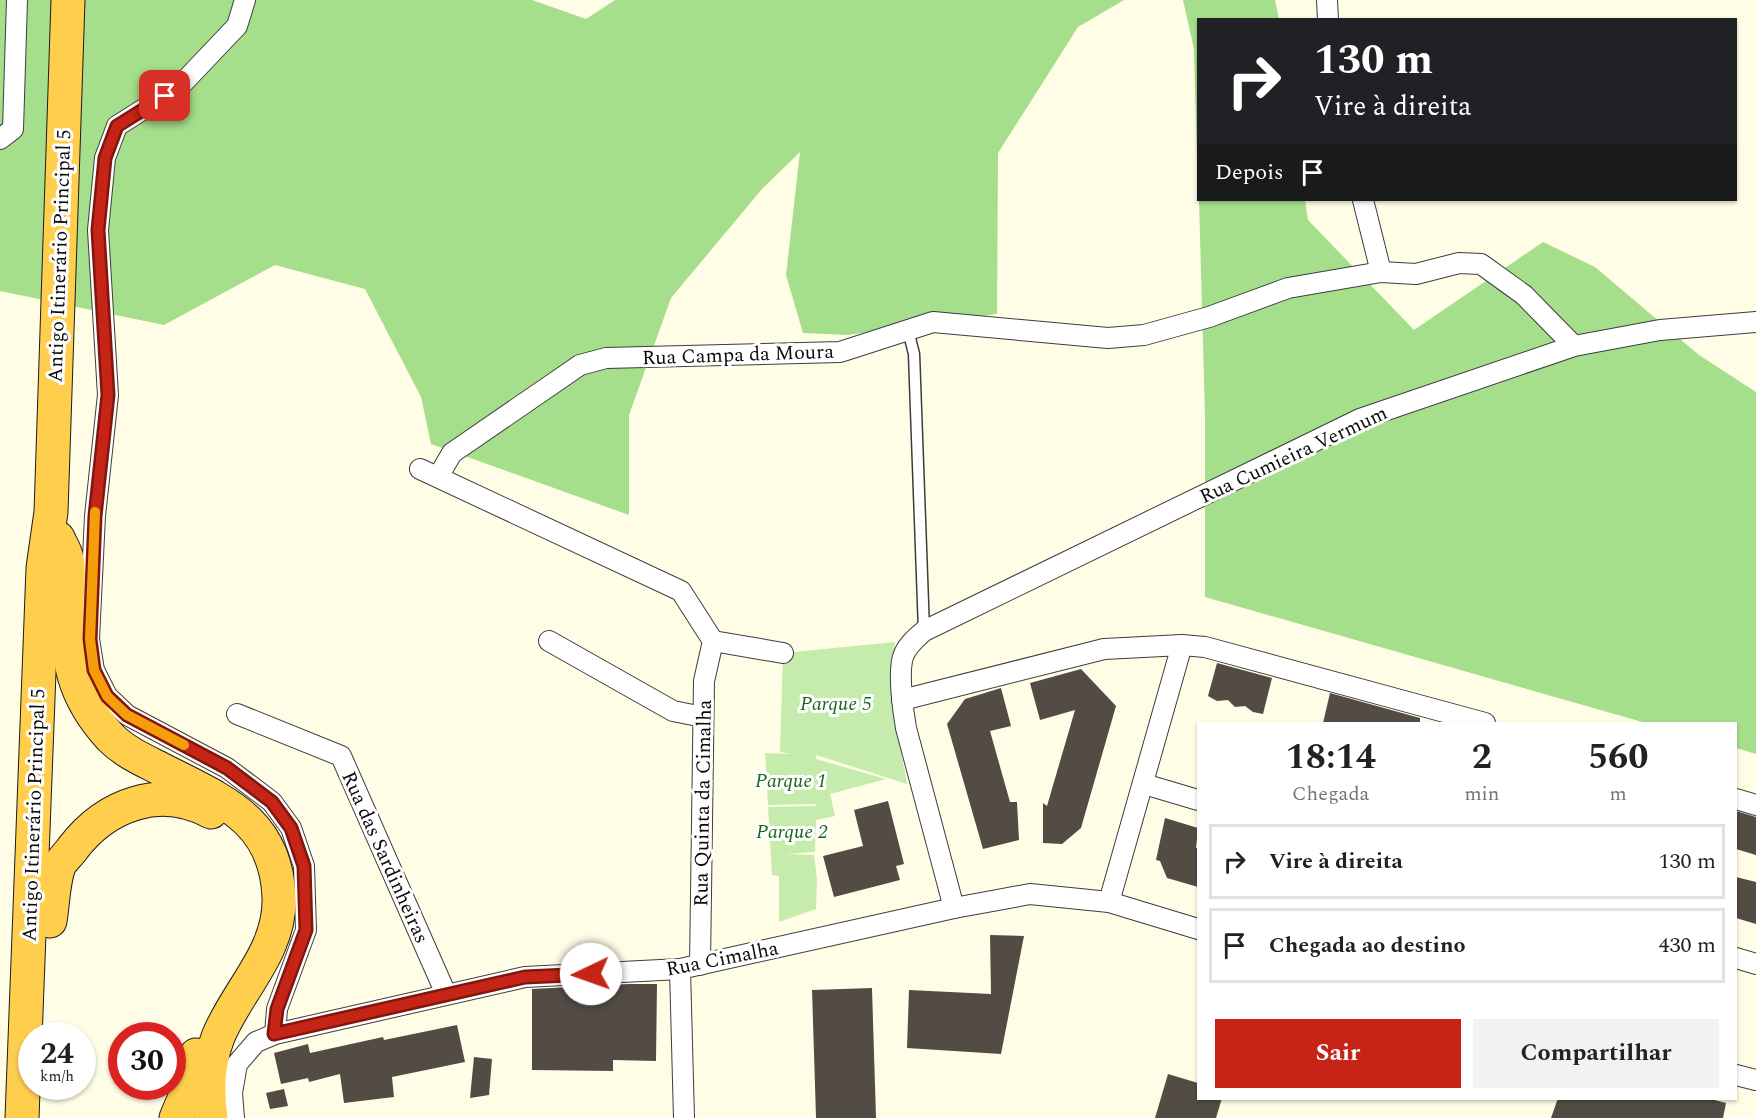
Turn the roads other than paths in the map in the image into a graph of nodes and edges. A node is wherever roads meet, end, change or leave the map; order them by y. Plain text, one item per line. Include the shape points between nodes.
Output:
1 (16, 0) edge
2 (68, 0) edge
3 (245, 0) edge
4 (1327, 0) edge
5 (1328, 18) edge
6 (0, 140) edge
7 (1363, 201) edge
8 (1381, 272) junction
9 (1756, 322) edge
10 (908, 330) junction
11 (1574, 346) junction
12 (55, 525) junction
13 (924, 631) junction
14 (549, 641) dead end
15 (713, 641) junction
16 (1182, 645) junction
17 (783, 653) dead end
18 (902, 700) junction
19 (237, 714) dead end
20 (703, 717) junction
21 (1481, 722) edge
22 (1144, 784) junction
23 (1737, 799) edge
24 (1197, 800) edge
25 (1756, 805) edge
26 (1109, 902) junction
27 (954, 908) junction
28 (50, 921) junction
29 (1197, 928) edge
30 (1737, 958) edge
31 (1756, 964) edge
32 (700, 965) junction
33 (680, 969) junction
34 (446, 994) junction
35 (46, 1022) edge
36 (274, 1034) junction
37 (1737, 1075) edge
38 (1756, 1080) edge
39 (44, 1100) edge
40 (22, 1118) edge
41 (44, 1118) edge
42 (176, 1118) edge
43 (211, 1118) edge
44 (234, 1118) edge
45 (684, 1118) edge

1 - 6 street via 13,129
2 - 12 highway, Antigo Itinerário Principal 5
3 - 36 street via 237,26 180,86 117,126 105,158 98,230 108,395 95,516 90,639 94,670 107,696 127,715 227,768 272,802 291,828 304,866 306,930 277,1009
4 - 5 street
7 - 8 street
8 - 10 street, Rua Campa da Moura via 1288,288 1209,317 1144,335 1108,338 933,322
8 - 11 street, Rua Campa da Moura via 1416,274 1459,263 1481,264 1524,295
9 - 11 street, Rua Cumieira Vermum via 1660,330
10 - 13 lane via 914,354
10 - 15 street, Rua Campa da Moura via 840,352 606,358 580,365 429,473 681,591
11 - 13 street, Rua Cumieira Vermum via 1360,419
12 - 28 highway, Antigo Itinerário Principal 5
12 - 40 highway, Antigo Itinerário Principal 5 via 42,568
12 - 43 highway via 67,560 67,647 72,673 87,710 114,741 133,755 244,815 262,837 277,876 278,922 268,950 219,1037 211,1064
13 - 18 street, Rua Cumieira Vermum via 912,641 903,657
14 - 20 street via 673,711
15 - 17 street
15 - 20 street, Rua Quinta da Cimalha via 704,681
16 - 18 street via 1104,649
16 - 21 street via 1205,647
16 - 22 street
18 - 27 street, Rua Cumieira Vermum
19 - 34 street, Rua das Sardinheiras via 341,756
20 - 32 street, Rua Quinta da Cimalha
22 - 24 street
22 - 26 street
23 - 25 street
26 - 27 street, Rua Cimalha via 1030,894
26 - 29 street, Rua Cimalha
27 - 32 street, Rua Cimalha
28 - 35 highway, Antigo Itinerário Principal 5
28 - 42 highway via 59,866 101,818 129,805 164,799 204,808 239,832 257,862 264,894 259,931 198,1046 190,1085
30 - 31 street
32 - 33 street, Rua Cimalha
33 - 34 street, Rua Cimalha via 525,977
33 - 45 street
34 - 36 street, Rua Cimalha
36 - 44 street, Rua Cimalha via 256,1041 237,1064 232,1093
37 - 38 street
39 - 41 highway

